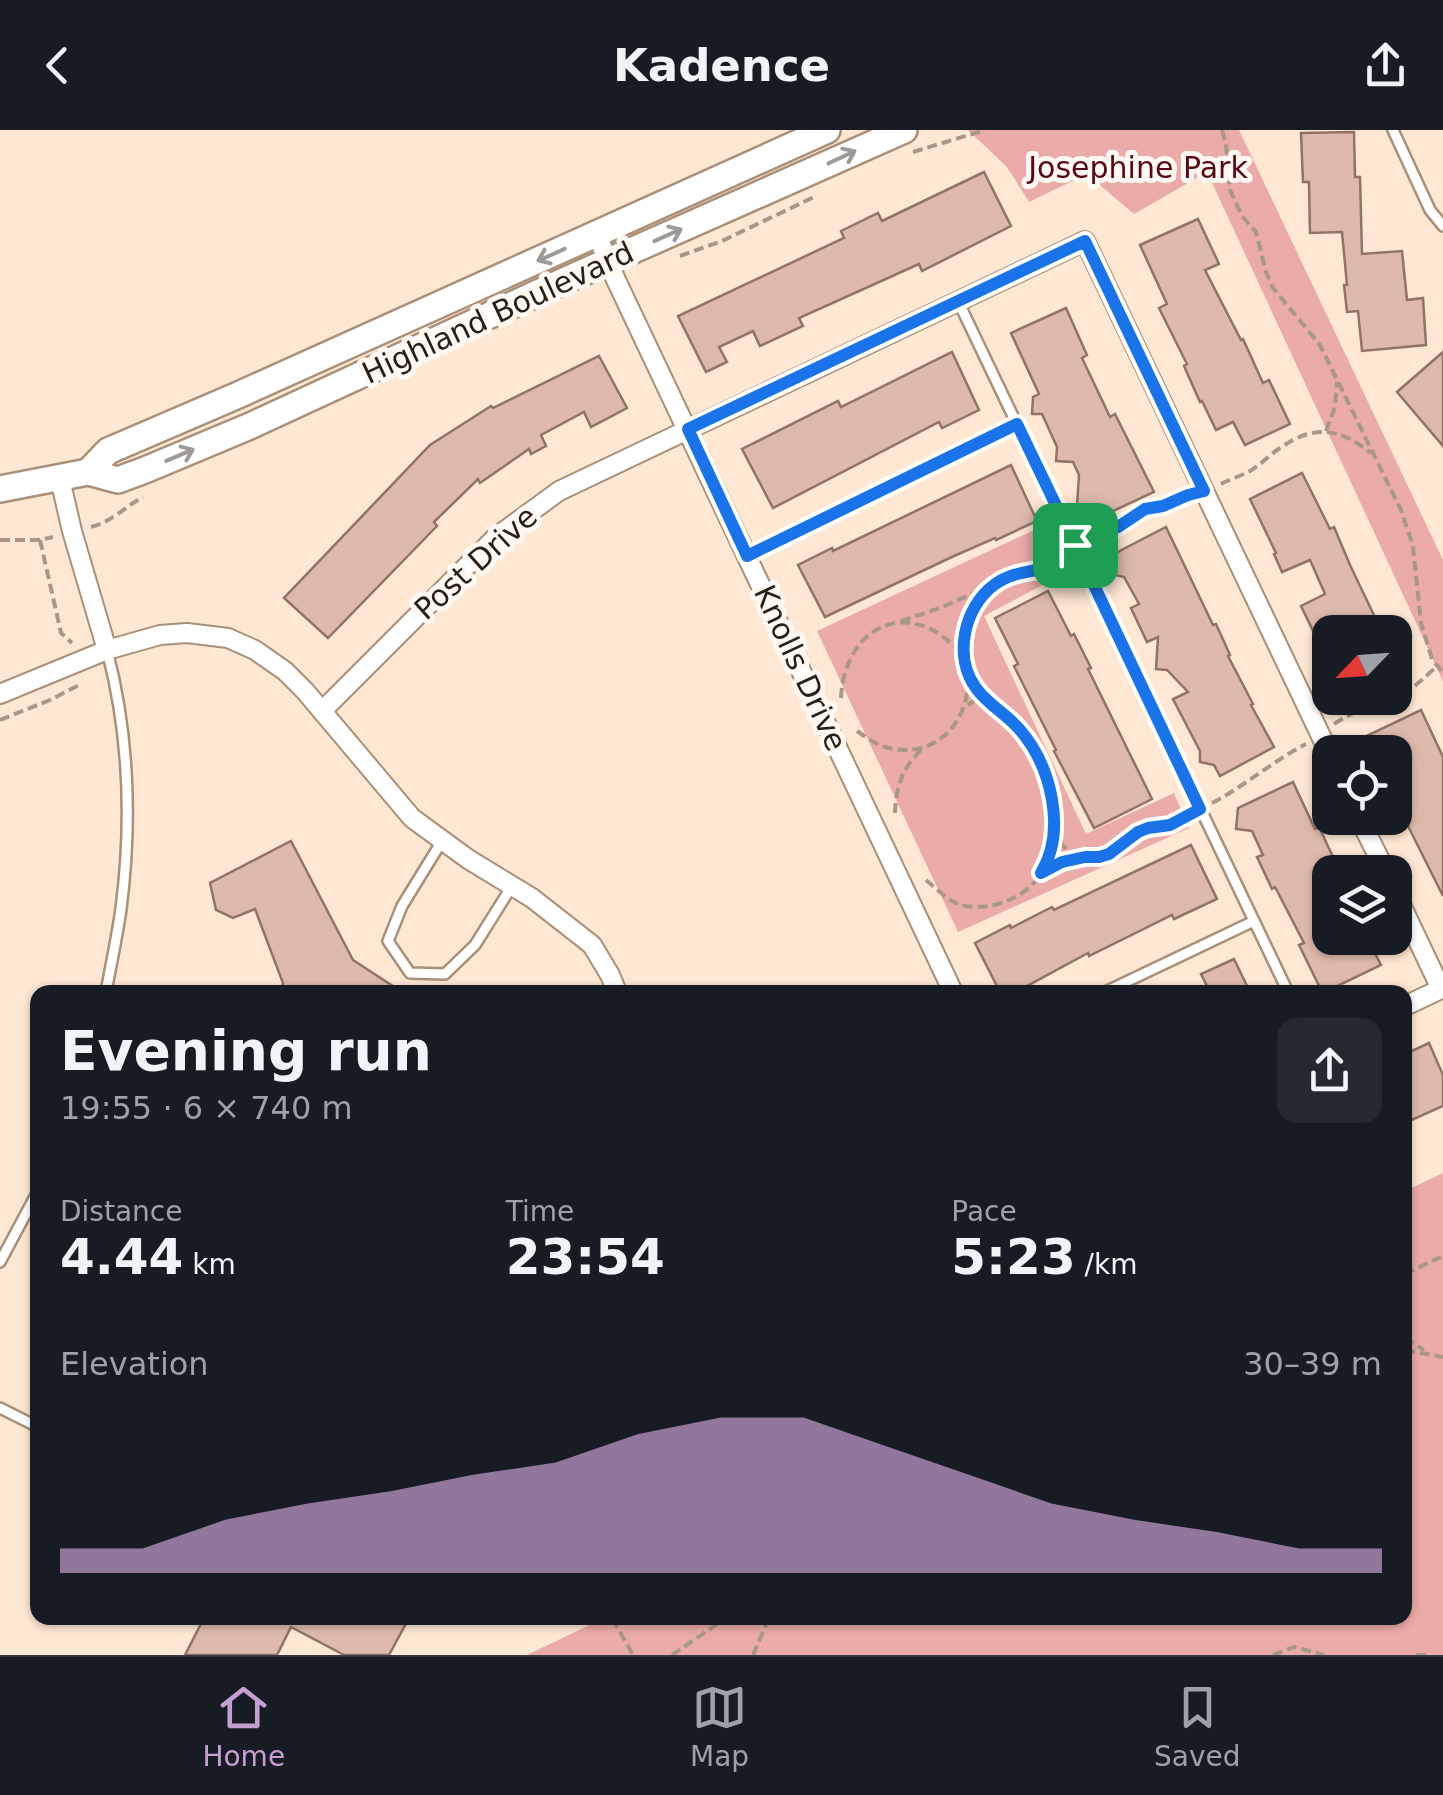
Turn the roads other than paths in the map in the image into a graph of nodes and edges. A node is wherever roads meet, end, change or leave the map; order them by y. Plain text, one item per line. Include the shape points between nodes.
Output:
1 (827, 130) edge
2 (904, 130) edge
3 (1393, 130) edge
4 (1443, 226) edge
5 (597, 235) junction
6 (608, 262) junction
7 (958, 301) junction
8 (1017, 424) junction
9 (688, 429) junction
10 (88, 472) junction
11 (60, 478) junction
12 (0, 490) edge
13 (747, 556) junction
14 (107, 650) junction
15 (0, 694) edge
16 (322, 711) junction
17 (1320, 735) edge
18 (442, 841) junction
19 (512, 886) junction
20 (1254, 921) junction
21 (1412, 927) edge
22 (107, 985) edge
23 (614, 985) edge
24 (950, 985) edge
25 (1120, 985) edge
26 (1285, 985) edge
27 (1442, 988) edge
28 (1412, 1003) edge
29 (30, 1207) edge
30 (0, 1262) edge
31 (0, 1408) edge
32 (30, 1422) edge

1 - 5 main road, Highland Boulevard
6 -> 2 main road, Highland Boulevard
3 - 4 lane
5 - 6 street, Knolls Drive
5 -> 10 main road, Highland Boulevard via 108,451
6 - 9 street, Knolls Drive
10 -> 6 main road, Highland Boulevard via 118,480 145,470
7 - 8 lane
7 - 9 street, Post Drive
7 - 17 street, Post Drive via 1085,241
8 - 13 lane
8 - 20 lane
9 - 13 street, Knolls Drive
9 - 16 street, Post Drive via 559,491 496,538
10 - 11 main road, Highland Boulevard
11 - 12 main road, Highland Boulevard
11 - 14 street
13 - 24 street, Knolls Drive
14 - 15 street
14 - 16 street via 160,635 228,638 285,672
14 - 22 lane via 122,728 127,824
16 - 18 street via 412,818
18 - 19 street
18 - 19 lane via 388,941 410,973 445,974 475,945
19 - 23 street via 592,945
20 - 25 lane
20 - 26 lane
21 - 27 street
27 - 28 street
29 - 30 lane
31 - 32 lane

